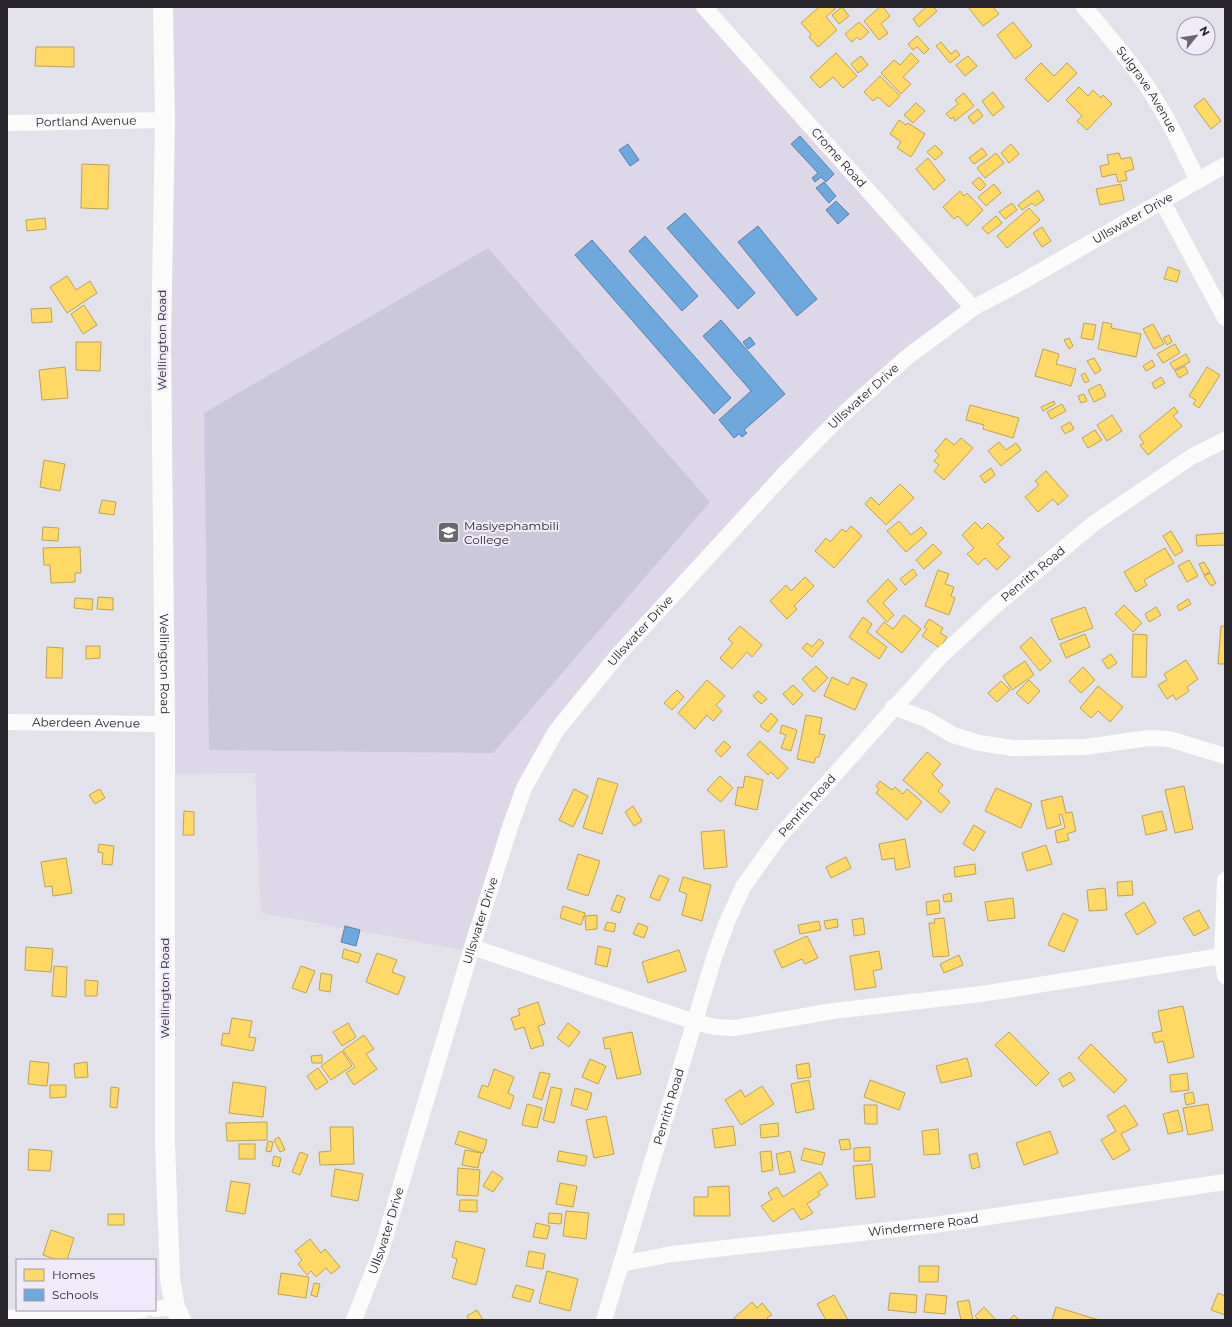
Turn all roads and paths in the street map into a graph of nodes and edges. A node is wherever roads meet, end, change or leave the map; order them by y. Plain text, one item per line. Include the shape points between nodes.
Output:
1 (162, 7) edge
2 (704, 7) edge
3 (1084, 7) edge
4 (165, 120) junction
5 (7, 123) edge
6 (1225, 165) edge
7 (1198, 181) junction
8 (1162, 201) junction
9 (973, 308) junction
10 (1225, 318) edge
11 (1225, 440) edge
12 (893, 707) junction
13 (7, 722) edge
14 (165, 724) junction
15 (1225, 756) edge
16 (1225, 880) edge
17 (472, 947) junction
18 (1222, 956) junction
19 (1225, 976) edge
20 (695, 1022) junction
21 (1225, 1182) edge
22 (621, 1264) junction
23 (156, 1309) edge
24 (139, 1311) edge
25 (178, 1314) edge
26 (117, 1317) edge
27 (7, 1318) edge
28 (354, 1320) edge
29 (604, 1320) edge

1 - 4 main road, Wellington Road
2 - 9 street, Crome Road
3 - 7 street, Sulgrave Avenue via 1143,80
4 - 5 street, Portland Avenue
4 - 14 main road, Wellington Road via 161,350
6 - 7 street, Ullswater Drive
7 - 8 street, Ullswater Drive
8 - 9 street, Ullswater Drive
8 - 10 street
9 - 17 street, Ullswater Drive via 906,358 819,438 616,656 556,731 524,788
11 - 12 street, Penrith Road via 1191,457 1093,524 991,610 939,658
12 - 15 street via 926,719 953,735 979,743 1013,748 1085,748 1149,738 1169,739
12 - 20 street, Penrith Road via 778,838 743,887 715,955
13 - 14 street, Aberdeen Avenue
14 - 25 main road, Wellington Road via 165,1142 170,1280
16 - 18 street
17 - 20 street
17 - 28 street, Ullswater Drive via 381,1251
18 - 19 street
18 - 20 street via 981,994 833,1011 735,1028
20 - 22 street, Penrith Road
21 - 22 street, Windermere Road via 934,1225 672,1254
22 - 29 street, Penrith Road
23 - 25 street
24 - 26 street
26 - 27 street

